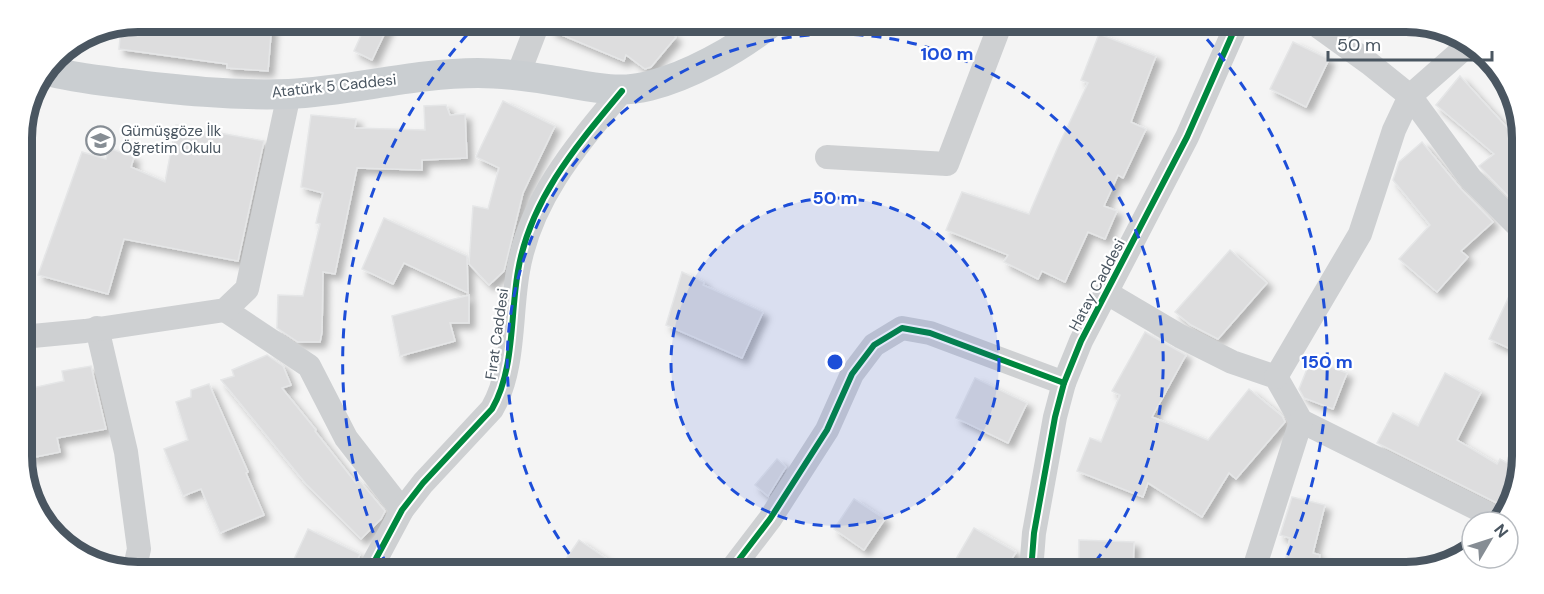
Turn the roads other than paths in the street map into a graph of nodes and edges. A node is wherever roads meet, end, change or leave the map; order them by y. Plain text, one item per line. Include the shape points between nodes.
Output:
1 (535, 32) edge
2 (757, 32) edge
3 (997, 32) edge
4 (1233, 32) edge
5 (1326, 32) edge
6 (1464, 48) edge
7 (55, 72) edge
8 (518, 75) junction
9 (622, 91) junction
10 (289, 94) junction
11 (1410, 96) junction
12 (827, 157) dead end
13 (1512, 220) edge
14 (1107, 293) junction
15 (225, 310) junction
16 (97, 328) junction
17 (32, 336) edge
18 (1276, 376) junction
19 (1064, 383) junction
20 (1301, 421) junction
21 (402, 510) junction
22 (1480, 510) edge
23 (136, 562) edge
24 (374, 562) edge
25 (737, 562) edge
26 (1032, 562) edge
27 (1256, 562) edge

1 - 8 street
2 - 9 main road, Atatürk 5 Caddesi via 698,68 650,86
3 - 12 street via 947,164
4 - 14 street, Hatay Caddesi
5 - 11 street
6 - 11 street
7 - 10 main road, Atatürk 5 Caddesi via 216,93
8 - 9 main road, Atatürk 5 Caddesi
8 - 10 main road, Atatürk 5 Caddesi via 425,77
9 - 21 street, Fırat Caddesi via 561,168 526,236 500,395
10 - 15 street via 247,289
11 - 13 street via 1471,179
11 - 18 street via 1394,130 1360,234
14 - 18 street via 1232,363
14 - 19 street, Hatay Caddesi
15 - 16 street
15 - 21 street via 309,366 346,438
16 - 17 street
16 - 23 street via 126,452 139,549
18 - 20 street
19 - 25 street via 930,333 902,328 874,345 852,374 827,430
19 - 26 street, Hatay Caddesi
20 - 22 street
20 - 27 street
21 - 24 street, Fırat Caddesi

